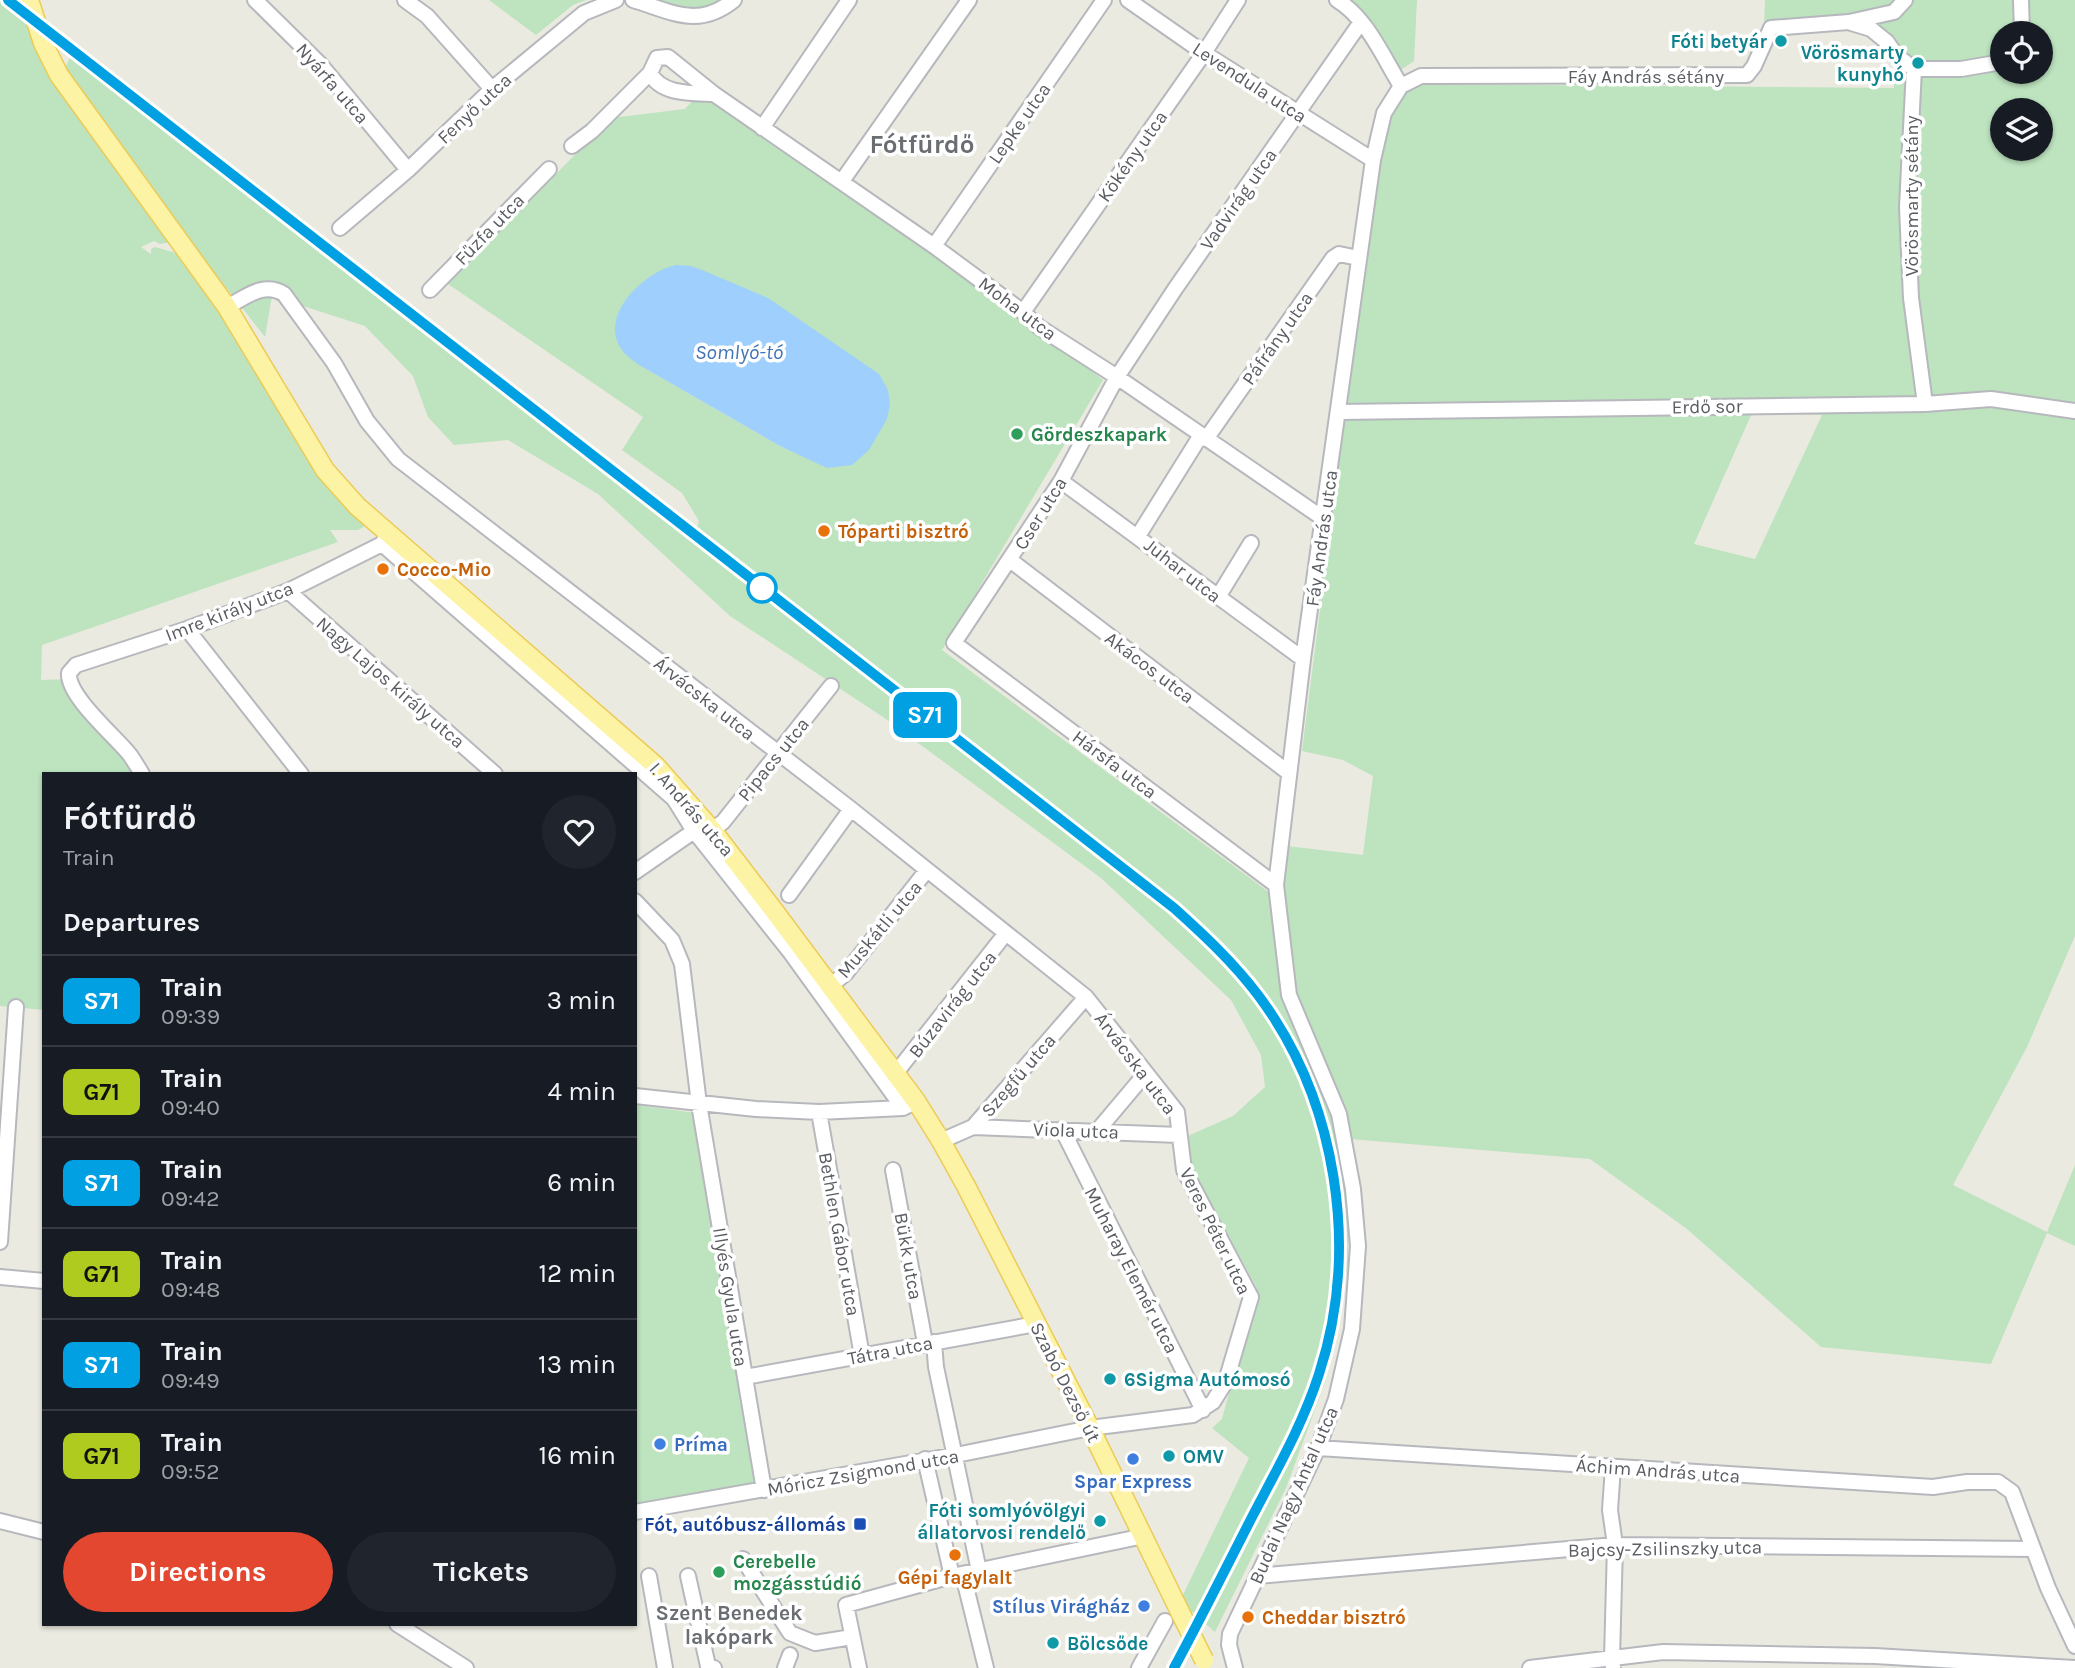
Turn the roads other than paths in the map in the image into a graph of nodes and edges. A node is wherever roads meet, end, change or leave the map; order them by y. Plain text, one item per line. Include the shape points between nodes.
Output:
1 (29, 0) edge
2 (255, 0) edge
3 (405, 0) edge
4 (616, 0) edge
5 (634, 0) edge
6 (734, 0) edge
7 (849, 0) edge
8 (969, 0) edge
9 (1104, 0) edge
10 (1128, 0) edge
11 (1238, 0) edge
12 (1338, 0) edge
13 (2021, 0) edge
14 (1904, 3) edge
15 (2022, 21) edge
16 (1361, 22) junction
17 (1849, 22) junction
18 (1204, 53) junction
19 (1990, 64) edge
20 (1914, 69) junction
21 (649, 73) junction
22 (1401, 86) junction
23 (492, 89) junction
24 (714, 94) junction
25 (1298, 114) junction
26 (762, 128) junction
27 (572, 146) dead end
28 (1373, 160) junction
29 (549, 169) dead end
30 (408, 170) junction
31 (842, 181) junction
32 (340, 228) dead end
33 (934, 246) junction
34 (1358, 258) junction
35 (430, 290) dead end
36 (227, 307) junction
37 (1023, 312) junction
38 (1117, 377) junction
39 (1925, 404) junction
40 (2075, 411) edge
41 (1338, 412) junction
42 (1204, 437) junction
43 (1061, 481) junction
44 (1324, 519) junction
45 (1138, 536) junction
46 (386, 539) junction
47 (1251, 543) dead end
48 (1010, 560) junction
49 (288, 591) junction
50 (1218, 597) junction
51 (187, 629) junction
52 (954, 643) joint
53 (1303, 659) junction
54 (831, 686) dead end
55 (777, 754) junction
56 (141, 772) edge
57 (299, 772) edge
58 (493, 772) edge
59 (1289, 773) junction
60 (851, 809) junction
61 (712, 830) junction
62 (694, 831) junction
63 (927, 870) junction
64 (637, 871) edge
65 (1276, 885) junction
66 (789, 895) dead end
67 (637, 903) edge
68 (1006, 933) junction
69 (830, 986) junction
70 (1289, 995) joint
71 (1086, 997) junction
72 (16, 1007) dead end
73 (1146, 1073) junction
74 (895, 1074) junction
75 (637, 1096) edge
76 (699, 1104) junction
77 (909, 1104) junction
78 (818, 1112) junction
79 (973, 1127) junction
80 (1062, 1129) junction
81 (1098, 1130) junction
82 (1179, 1135) junction
83 (941, 1141) junction
84 (893, 1170) dead end
85 (0, 1242) edge
86 (0, 1277) edge
87 (42, 1281) edge
88 (1036, 1324) junction
89 (929, 1342) junction
90 (862, 1356) junction
91 (745, 1377) junction
92 (1203, 1410) junction
93 (1090, 1427) junction
94 (1318, 1448) junction
95 (956, 1455) junction
96 (925, 1460) junction
97 (1613, 1467) junction
98 (764, 1490) junction
99 (637, 1512) edge
100 (0, 1521) edge
101 (42, 1532) edge
102 (1144, 1536) junction
103 (1615, 1545) junction
104 (2033, 1549) junction
105 (743, 1559) dead end
106 (979, 1571) junction
107 (958, 1575) junction
108 (649, 1576) dead end
109 (688, 1576) dead end
110 (1256, 1576) junction
111 (1173, 1618) junction
112 (400, 1626) edge
113 (852, 1637) junction
114 (2075, 1646) edge
115 (1613, 1663) edge
116 (1206, 1664) edge
117 (706, 1667) edge
118 (466, 1668) edge
119 (665, 1668) edge
120 (859, 1668) edge
121 (986, 1668) edge
122 (1139, 1668) edge
123 (1235, 1668) edge
124 (1530, 1668) edge
125 (2075, 1668) edge

1 - 36 main road via 59,75
2 - 30 street, Nyárfa utca via 320,64
3 - 23 street via 427,16
4 - 23 street, Fenyő utca via 584,13
5 - 6 street via 689,18 720,11
7 - 26 street
8 - 31 street
9 - 33 street, Lepke utca
10 - 18 street, Levendula utca
11 - 18 street, Kökény utca
12 - 16 street
13 - 15 street
14 - 17 street, Fáy András sétány via 1894,12
16 - 22 street
16 - 25 street, Vadvirág utca
17 - 20 street via 1871,29
17 - 22 street, Fáy András sétány via 1771,28 1747,75 1421,76
18 - 25 street, Levendula utca
18 - 37 street, Kökény utca
19 - 20 street
20 - 39 street, Vörösmarty sétány via 1907,207 1911,298
21 - 24 street via 668,88
21 - 24 street, Moha utca via 657,58 667,57
21 - 27 street
22 - 28 street, Fáy András utca via 1384,113
23 - 30 street, Fenyő utca
24 - 26 street, Moha utca
25 - 28 street, Levendula utca
25 - 38 street, Vadvirág utca
26 - 31 street, Moha utca
28 - 34 street, Fáy András utca
29 - 35 street, Fűzfa utca
30 - 32 street, Fenyő utca
31 - 33 street, Moha utca
33 - 37 street, Moha utca
34 - 41 street, Fáy András utca
34 - 42 street, Páfrány utca via 1339,254 1333,258
36 - 46 main road via 325,470
36 - 55 street, Árvácska utca via 264,288 284,294 398,459
37 - 38 street, Moha utca
38 - 42 street, Moha utca
38 - 43 street, Cser utca
39 - 40 street, Erdő sor via 1991,398
39 - 41 street, Erdő sor
41 - 44 street, Fáy András utca
42 - 44 street, Moha utca
42 - 45 street
43 - 45 street, Juhar utca
43 - 48 street, Cser utca
44 - 53 street, Fáy András utca
45 - 50 street, Juhar utca
46 - 49 street, Imre király utca
46 - 61 main road, I. András utca via 634,745
46 - 62 street, I. András utca via 674,799
47 - 50 street
48 - 52 street, Cser utca
48 - 59 street, Akácos utca
49 - 51 street, Imre király utca
49 - 58 street, Nagy Lajos király utca
50 - 53 street, Juhar utca
51 - 56 street, Imre király utca via 84,662 69,673 68,679 84,703
51 - 57 street
52 - 65 street, Hársfa utca
53 - 59 street, Fáy András utca
54 - 55 street, Pipacs utca
55 - 60 street, Árvácska utca
55 - 61 street, Pipacs utca
59 - 65 street, Fáy András utca
60 - 63 street, Árvácska utca
60 - 66 street
61 - 69 main road, I. András utca
62 - 64 street
62 - 77 street, I. András utca
63 - 68 street, Árvácska utca
63 - 69 street, Muskátli utca via 846,973
65 - 70 street, Fáy András utca
67 - 76 street via 672,940 682,964
68 - 71 street, Árvácska utca
68 - 74 street, Búzavirág utca
69 - 74 main road, I. András utca
70 - 94 street, Budai Nagy Antal utca via 1339,1114 1358,1246 1352,1329 1336,1399
71 - 73 street, Árvácska utca
71 - 79 street, Szegfű utca
72 - 85 street
73 - 81 street
73 - 82 street, Árvácska utca via 1177,1112
74 - 77 main road, I. András utca
75 - 76 street
76 - 78 street
76 - 91 street, Illyés Gyula utca
77 - 78 street
77 - 83 main road, Szabó Dezső út
78 - 90 street, Bethlen Gábor utca
79 - 80 street, Viola utca
79 - 83 street, Szegfű utca
80 - 81 street, Viola utca
80 - 92 street, Muharay Elemér utca
81 - 82 street, Viola utca
82 - 92 street, Veres Péter utca via 1184,1170 1251,1297 1226,1381
83 - 88 main road, Szabó Dezső út
84 - 89 street, Bükk utca
86 - 87 street
88 - 89 street, Tátra utca
88 - 93 main road, Szabó Dezső út
89 - 90 street, Tátra utca
89 - 95 street, Bükk utca
90 - 91 street, Tátra utca
91 - 98 street, Illyés Gyula utca
92 - 93 street
93 - 95 street, Móricz Zsigmond utca
93 - 102 main road, Szabó Dezső út
94 - 97 street, Áchim András utca
94 - 110 street, Budai Nagy Antal utca
95 - 96 street, Móricz Zsigmond utca
95 - 106 street, Bükk utca
96 - 98 street, Móricz Zsigmond utca
96 - 107 street
97 - 103 street via 1610,1510
97 - 104 street, Áchim András utca via 1933,1487 1998,1482 2012,1492
98 - 99 street, Móricz Zsigmond utca
100 - 101 street
102 - 106 street
102 - 111 main road, Szabó Dezső út
103 - 104 street, Bajcsy-Zsilinszky utca
103 - 110 street, Bajcsy-Zsilinszky utca
103 - 115 street
104 - 114 street
105 - 113 street via 790,1633 815,1643
106 - 107 street
107 - 113 street via 846,1605
107 - 121 street
108 - 119 street
109 - 117 street
110 - 123 street, Budai Nagy Antal utca via 1230,1634
111 - 116 main road, Szabó Dezső út, bridge
111 - 122 street
112 - 118 street
113 - 120 street
115 - 124 street
115 - 125 street via 1662,1652 1875,1656

